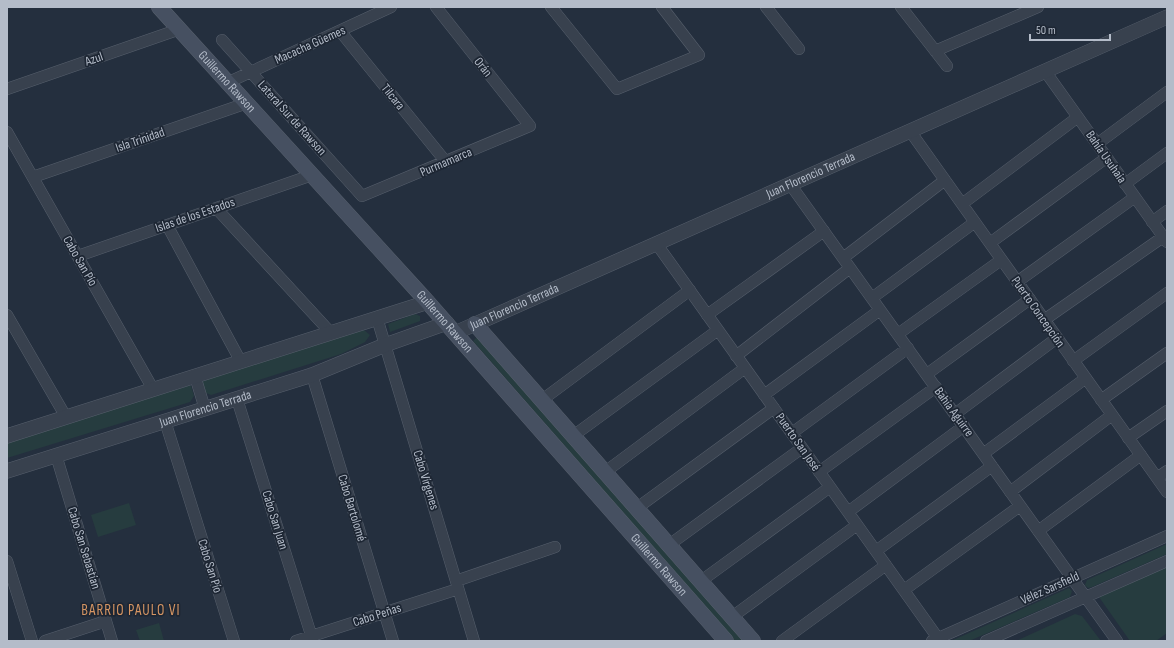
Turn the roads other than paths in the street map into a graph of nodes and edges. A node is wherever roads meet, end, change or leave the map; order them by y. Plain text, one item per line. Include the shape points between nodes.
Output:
1 (159, 7) edge
2 (391, 7) edge
3 (436, 7) edge
4 (552, 7) edge
5 (662, 7) edge
6 (766, 7) edge
7 (901, 7) edge
8 (1038, 7) edge
9 (1167, 17) edge
10 (180, 29) junction
11 (340, 31) junction
12 (222, 40) dead end
13 (799, 49) dead end
14 (935, 50) junction
15 (947, 66) dead end
16 (1045, 71) junction
17 (250, 72) junction
18 (229, 82) junction
19 (7, 89) edge
20 (1167, 92) edge
21 (247, 102) junction
22 (1078, 117) junction
23 (530, 126) joint
24 (910, 131) junction
25 (7, 132) edge
26 (1097, 144) junction
27 (1167, 153) edge
28 (1106, 158) junction
29 (446, 162) junction
30 (312, 175) junction
31 (33, 177) junction
32 (945, 180) junction
33 (790, 184) junction
34 (1125, 184) junction
35 (362, 196) joint
36 (1135, 197) junction
37 (962, 204) junction
38 (216, 208) junction
39 (1167, 211) edge
40 (975, 222) junction
41 (1152, 222) junction
42 (167, 225) junction
43 (824, 231) junction
44 (1165, 240) edge
45 (656, 243) junction
46 (990, 243) junction
47 (78, 256) junction
48 (843, 258) junction
49 (1002, 260) junction
50 (850, 268) junction
51 (1017, 282) junction
52 (690, 290) junction
53 (1167, 293) edge
54 (872, 298) junction
55 (1030, 300) junction
56 (428, 302) junction
57 (880, 310) junction
58 (7, 315) edge
59 (707, 315) junction
60 (377, 318) junction
61 (1044, 320) junction
62 (475, 324) junction
63 (451, 328) junction
64 (718, 330) junction
65 (331, 333) junction
66 (898, 334) junction
67 (1057, 338) junction
68 (385, 346) junction
69 (908, 348) junction
70 (1167, 353) edge
71 (736, 356) junction
72 (1073, 361) junction
73 (241, 362) junction
74 (745, 368) junction
75 (927, 374) junction
76 (312, 375) junction
77 (195, 376) junction
78 (1086, 378) junction
79 (936, 387) junction
80 (153, 389) junction
81 (764, 395) junction
82 (237, 399) junction
83 (542, 400) junction
84 (1101, 400) junction
85 (774, 408) junction
86 (205, 409) junction
87 (1167, 411) edge
88 (955, 414) junction
89 (1112, 415) junction
90 (66, 417) junction
91 (164, 422) junction
92 (964, 426) junction
93 (792, 433) junction
94 (7, 436) edge
95 (573, 436) junction
96 (1128, 438) junction
97 (802, 448) junction
98 (983, 454) junction
99 (56, 455) junction
100 (1141, 455) junction
101 (992, 466) junction
102 (7, 471) edge
103 (1167, 471) edge
104 (605, 472) junction
105 (819, 472) junction
106 (1157, 478) junction
107 (830, 486) junction
108 (1010, 492) junction
109 (1167, 492) edge
110 (1020, 506) junction
111 (636, 508) junction
112 (848, 512) junction
113 (858, 525) junction
114 (1038, 531) junction
115 (1167, 536) edge
116 (669, 545) junction
117 (555, 547) dead end
118 (876, 551) junction
119 (7, 561) edge
120 (1167, 561) edge
121 (886, 565) junction
122 (1072, 578) junction
123 (701, 581) junction
124 (457, 585) junction
125 (904, 590) junction
126 (1086, 597) junction
127 (384, 613) junction
128 (732, 617) junction
129 (106, 621) junction
130 (312, 639) edge
131 (937, 640) edge
132 (32, 641) edge
133 (45, 641) edge
134 (112, 641) edge
135 (234, 641) edge
136 (296, 641) edge
137 (393, 641) edge
138 (474, 641) edge
139 (726, 641) edge
140 (753, 641) edge
141 (782, 641) edge
142 (986, 641) edge
143 (1117, 641) edge

1 - 10 main road, Guillermo Rawson
2 - 11 street, Macacha Güemes
3 - 23 street, Orán
4 - 5 street via 617,89 699,55
6 - 13 street
7 - 14 street
8 - 14 street
9 - 16 street, Juan Florencio Terrada
10 - 18 main road, Guillermo Rawson
10 - 19 street, Azul
11 - 17 street, Macacha Güemes
11 - 29 street, Tilcara
12 - 17 street, Lateral Sur de Rawson
14 - 15 street
16 - 22 street, Bahía Usuhaia
16 - 24 street, Juan Florencio Terrada
17 - 18 street, Macacha Güemes
17 - 35 street, Lateral Sur de Rawson
18 - 21 main road, Guillermo Rawson
20 - 26 street
21 - 30 main road, Guillermo Rawson
21 - 31 street, Isla Trinidad
22 - 26 street, Bahía Usuhaia
22 - 37 street
23 - 29 street, Purmamarca
24 - 32 street, Puerto Concepción
24 - 33 street, Juan Florencio Terrada
25 - 31 street, Cabo San Pío
26 - 28 street, Bahía Usuhaia
27 - 34 street
28 - 34 street, Bahía Usuhaia
28 - 46 street
29 - 35 street, Purmamarca
30 - 38 street, Islas de los Estados
30 - 56 main road, Guillermo Rawson
31 - 47 street, Cabo San Pío
32 - 37 street, Puerto Concepción
32 - 48 street
33 - 43 street, Bahía Aguirre
33 - 45 street, Juan Florencio Terrada
34 - 36 street, Bahía Usuhaia
36 - 41 street, Bahía Usuhaia
36 - 51 street
37 - 40 street, Puerto Concepción
38 - 42 street, Islas de los Estados
38 - 65 street
39 - 41 street
40 - 46 street, Puerto Concepción
40 - 54 street
41 - 44 street, Bahía Usuhaia
42 - 47 street, Islas de los Estados
42 - 73 street
43 - 48 street, Bahía Aguirre
43 - 59 street
44 - 61 street
45 - 52 street, Puerto San José
45 - 62 street, Juan Florencio Terrada
46 - 49 street, Puerto Concepción
47 - 80 street, Cabo San Pío
48 - 50 street, Bahía Aguirre
49 - 51 street, Puerto Concepción
49 - 66 street
50 - 54 street, Bahía Aguirre
50 - 71 street
51 - 55 street, Puerto Concepción
52 - 59 street, Puerto San José
52 - 83 street
53 - 72 street
54 - 57 street, Bahía Aguirre
55 - 61 street, Puerto Concepción
55 - 75 street
56 - 60 street
56 - 63 main road, Guillermo Rawson
57 - 66 street, Bahía Aguirre
57 - 81 street
58 - 90 street
59 - 64 street, Puerto San José
60 - 65 street
60 - 68 street, Cabo Vírgenes
61 - 67 street, Puerto Concepción
62 - 63 street, Juan Florencio Terrada
62 - 83 main road, Guillermo Rawson
63 - 68 street, Juan Florencio Terrada
63 - 139 main road, Guillermo Rawson
64 - 71 street, Puerto San José
64 - 95 street
65 - 73 street
66 - 69 street, Bahía Aguirre
67 - 72 street, Puerto Concepción
67 - 88 street
68 - 76 street, Juan Florencio Terrada
68 - 124 street, Cabo Vírgenes
69 - 75 street, Bahía Aguirre
69 - 93 street
70 - 84 street
71 - 74 street, Puerto San José
72 - 78 street, Puerto Concepción
73 - 77 street
74 - 81 street, Puerto San José
74 - 104 street
75 - 79 street, Bahía Aguirre
76 - 82 street, Juan Florencio Terrada
76 - 127 street, Cabo Bartolomé
77 - 80 street
77 - 86 street
78 - 84 street, Puerto Concepción
78 - 98 street
79 - 88 street, Bahía Aguirre
79 - 105 street
80 - 90 street
81 - 85 street, Puerto San José
82 - 86 street, Juan Florencio Terrada
82 - 130 street, Cabo San Juan
83 - 95 main road, Guillermo Rawson
84 - 89 street, Puerto Concepción
85 - 93 street, Puerto San José
85 - 111 street
86 - 91 street, Juan Florencio Terrada
87 - 96 street
88 - 92 street, Bahía Aguirre
89 - 96 street, Puerto Concepción
89 - 108 street
90 - 94 street
91 - 99 street, Juan Florencio Terrada
91 - 135 street, Cabo San Pío
92 - 98 street, Bahía Aguirre
92 - 112 street
93 - 97 street, Puerto San José
95 - 104 main road, Guillermo Rawson
96 - 100 street, Puerto Concepción
97 - 105 street, Puerto San José
97 - 116 street
98 - 101 street, Bahía Aguirre
99 - 102 street, Juan Florencio Terrada
99 - 129 street, Cabo San Sebastían
100 - 106 street, Puerto Concepción
100 - 114 street
101 - 108 street, Bahía Aguirre
101 - 118 street
103 - 106 street
104 - 111 main road, Guillermo Rawson
105 - 107 street, Puerto San José
106 - 109 street, Puerto Concepción
107 - 112 street, Puerto San José
107 - 123 street
108 - 110 street, Bahía Aguirre
110 - 114 street, Bahía Aguirre
110 - 125 street
111 - 116 main road, Guillermo Rawson
112 - 113 street, Puerto San José
113 - 118 street, Puerto San José
113 - 128 street
114 - 122 street, Bahía Aguirre
115 - 122 street, Vélez Sarsfield
116 - 123 main road, Guillermo Rawson
117 - 124 street, Cabo Peñas
118 - 121 street, Puerto San José
119 - 132 street
120 - 126 street, Vélez Sarsfield
121 - 125 street, Puerto San José
121 - 141 street
122 - 126 street, Bahía Aguirre
122 - 131 street, Vélez Sarsfield
123 - 128 main road, Guillermo Rawson
124 - 127 street, Cabo Peñas
124 - 138 street, Cabo Vírgenes
125 - 131 street, Puerto San José
126 - 142 street, Vélez Sarsfield
126 - 143 street, Bahía Aguirre
127 - 130 street, Cabo Peñas
127 - 137 street, Cabo Bartolomé
128 - 140 main road, Guillermo Rawson
129 - 133 street
129 - 134 street, Cabo San Sebastían
130 - 136 street, Cabo Peñas

